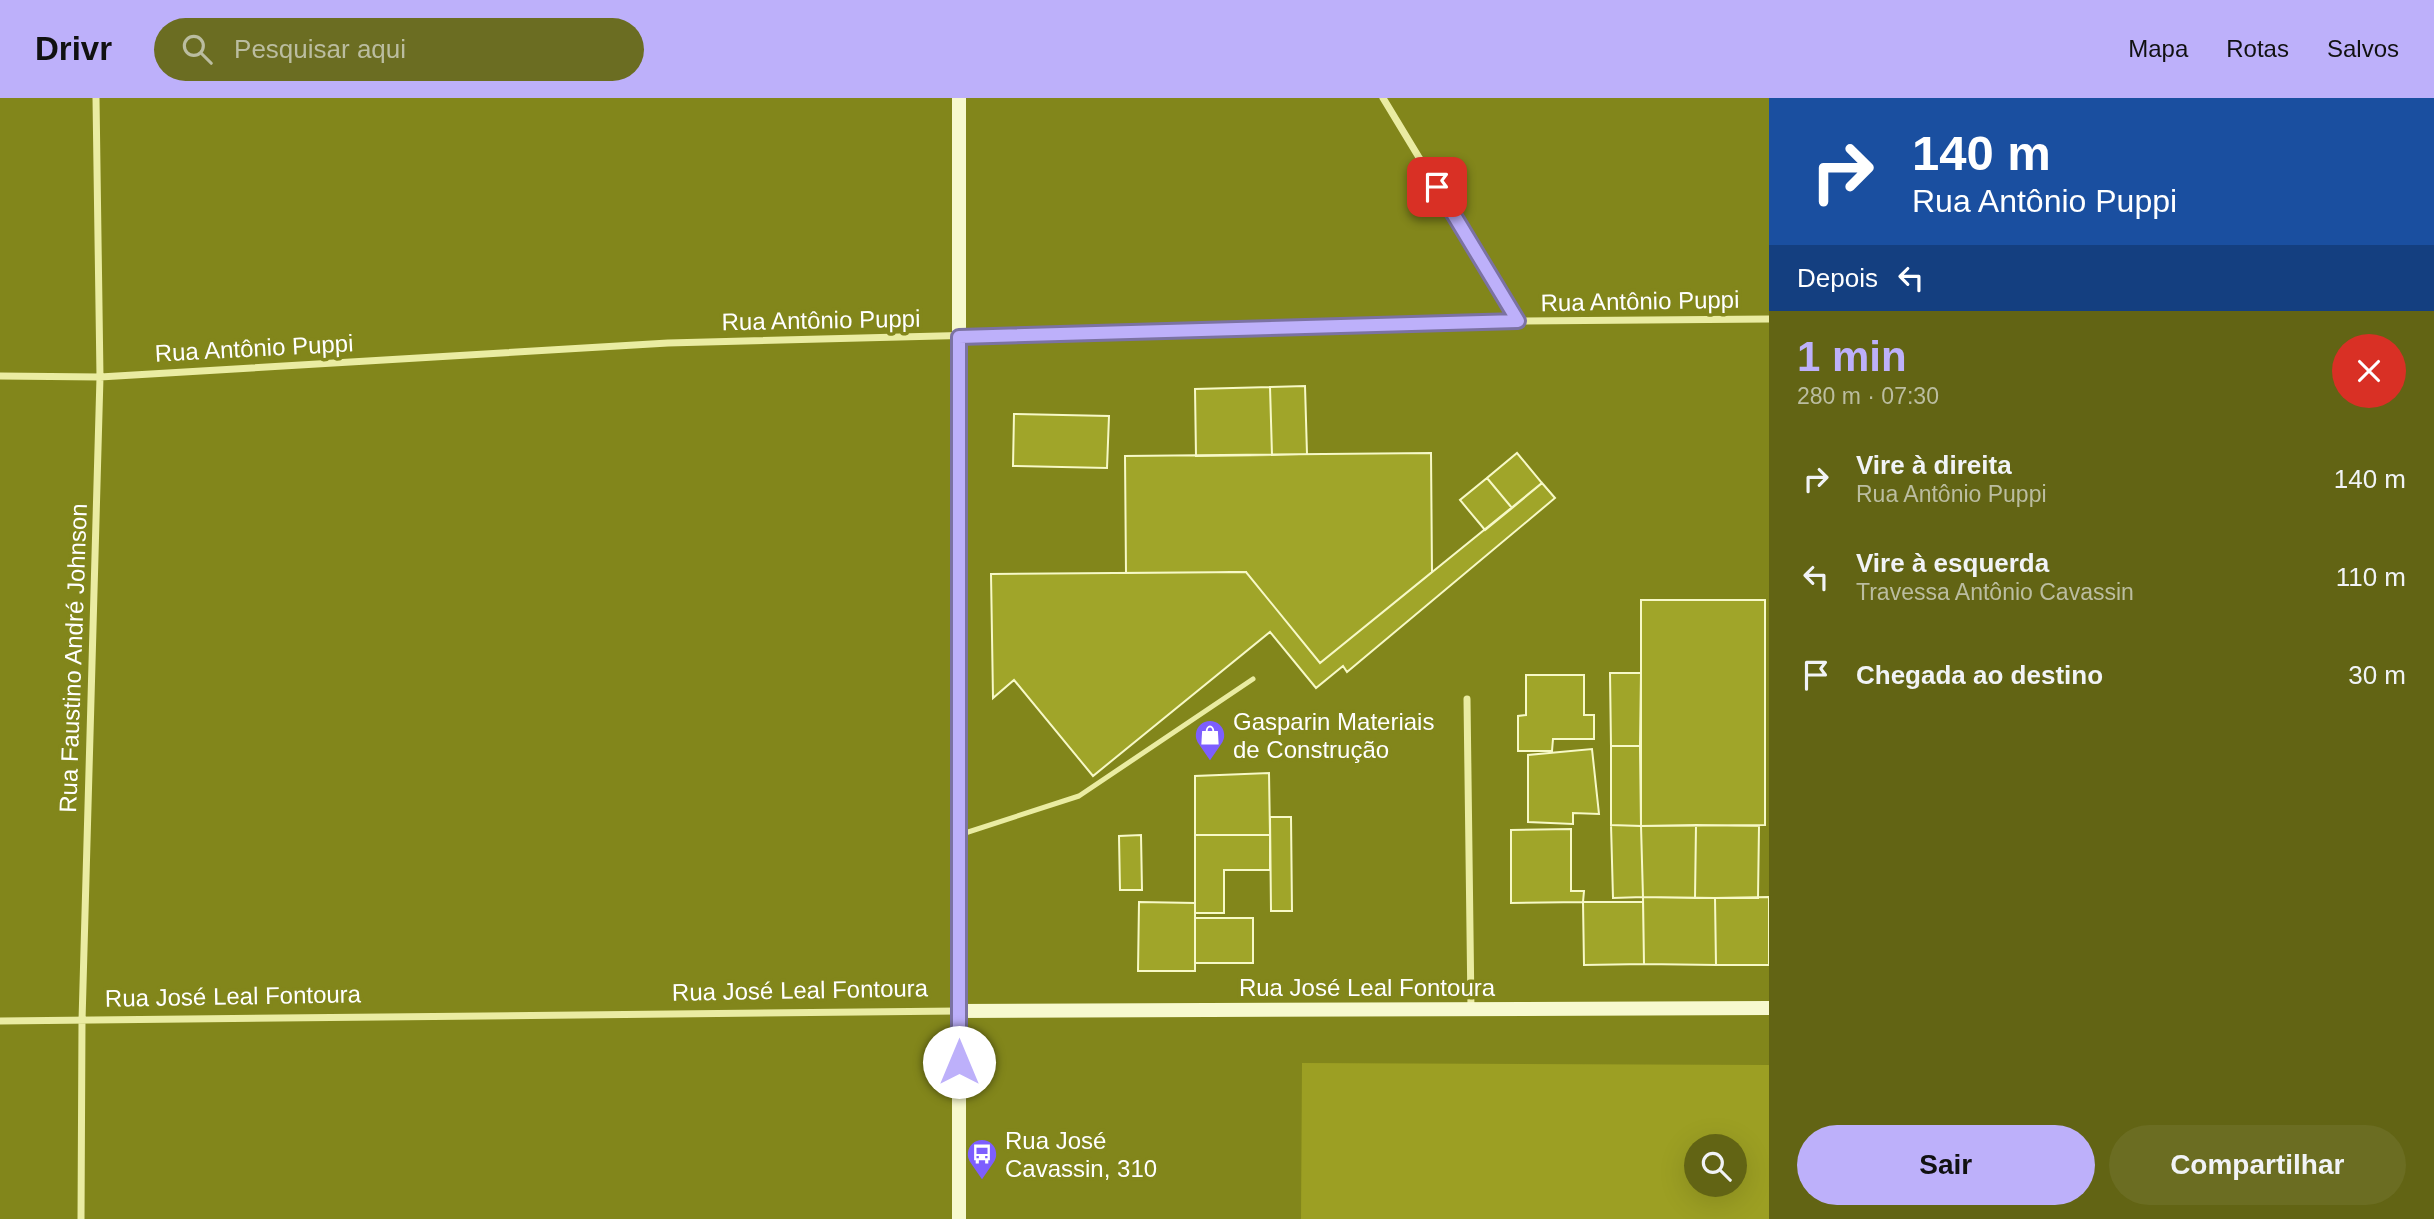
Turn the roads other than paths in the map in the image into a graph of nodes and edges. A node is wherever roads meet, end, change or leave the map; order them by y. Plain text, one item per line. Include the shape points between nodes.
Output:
1 (96, 98) edge
2 (959, 98) edge
3 (1383, 98) edge
4 (1769, 319) edge
5 (1518, 321) junction
6 (959, 337) junction
7 (0, 376) edge
8 (100, 377) junction
9 (1253, 679) dead end
10 (1467, 699) dead end
11 (959, 835) junction
12 (1769, 1008) edge
13 (1471, 1009) junction
14 (958, 1011) junction
15 (0, 1021) edge
16 (82, 1021) junction
17 (81, 1219) edge
18 (959, 1219) edge

1 - 8 street, Rua Faustino André Johnson
2 - 6 main road
3 - 5 street
4 - 5 street, Rua Antônio Puppi
5 - 6 street, Rua Antônio Puppi
6 - 8 street, Rua Antônio Puppi via 668,343
6 - 11 main road
7 - 8 street, Rua Antônio Puppi
8 - 16 street, Rua Faustino André Johnson
9 - 11 lane via 1079,796
10 - 13 street
11 - 14 main road
12 - 13 main road, Rua José Leal Fontoura
13 - 14 main road, Rua José Leal Fontoura
14 - 16 street, Rua José Leal Fontoura
14 - 18 main road
15 - 16 street, Rua José Leal Fontoura
16 - 17 street, Rua Faustino André Johnson

